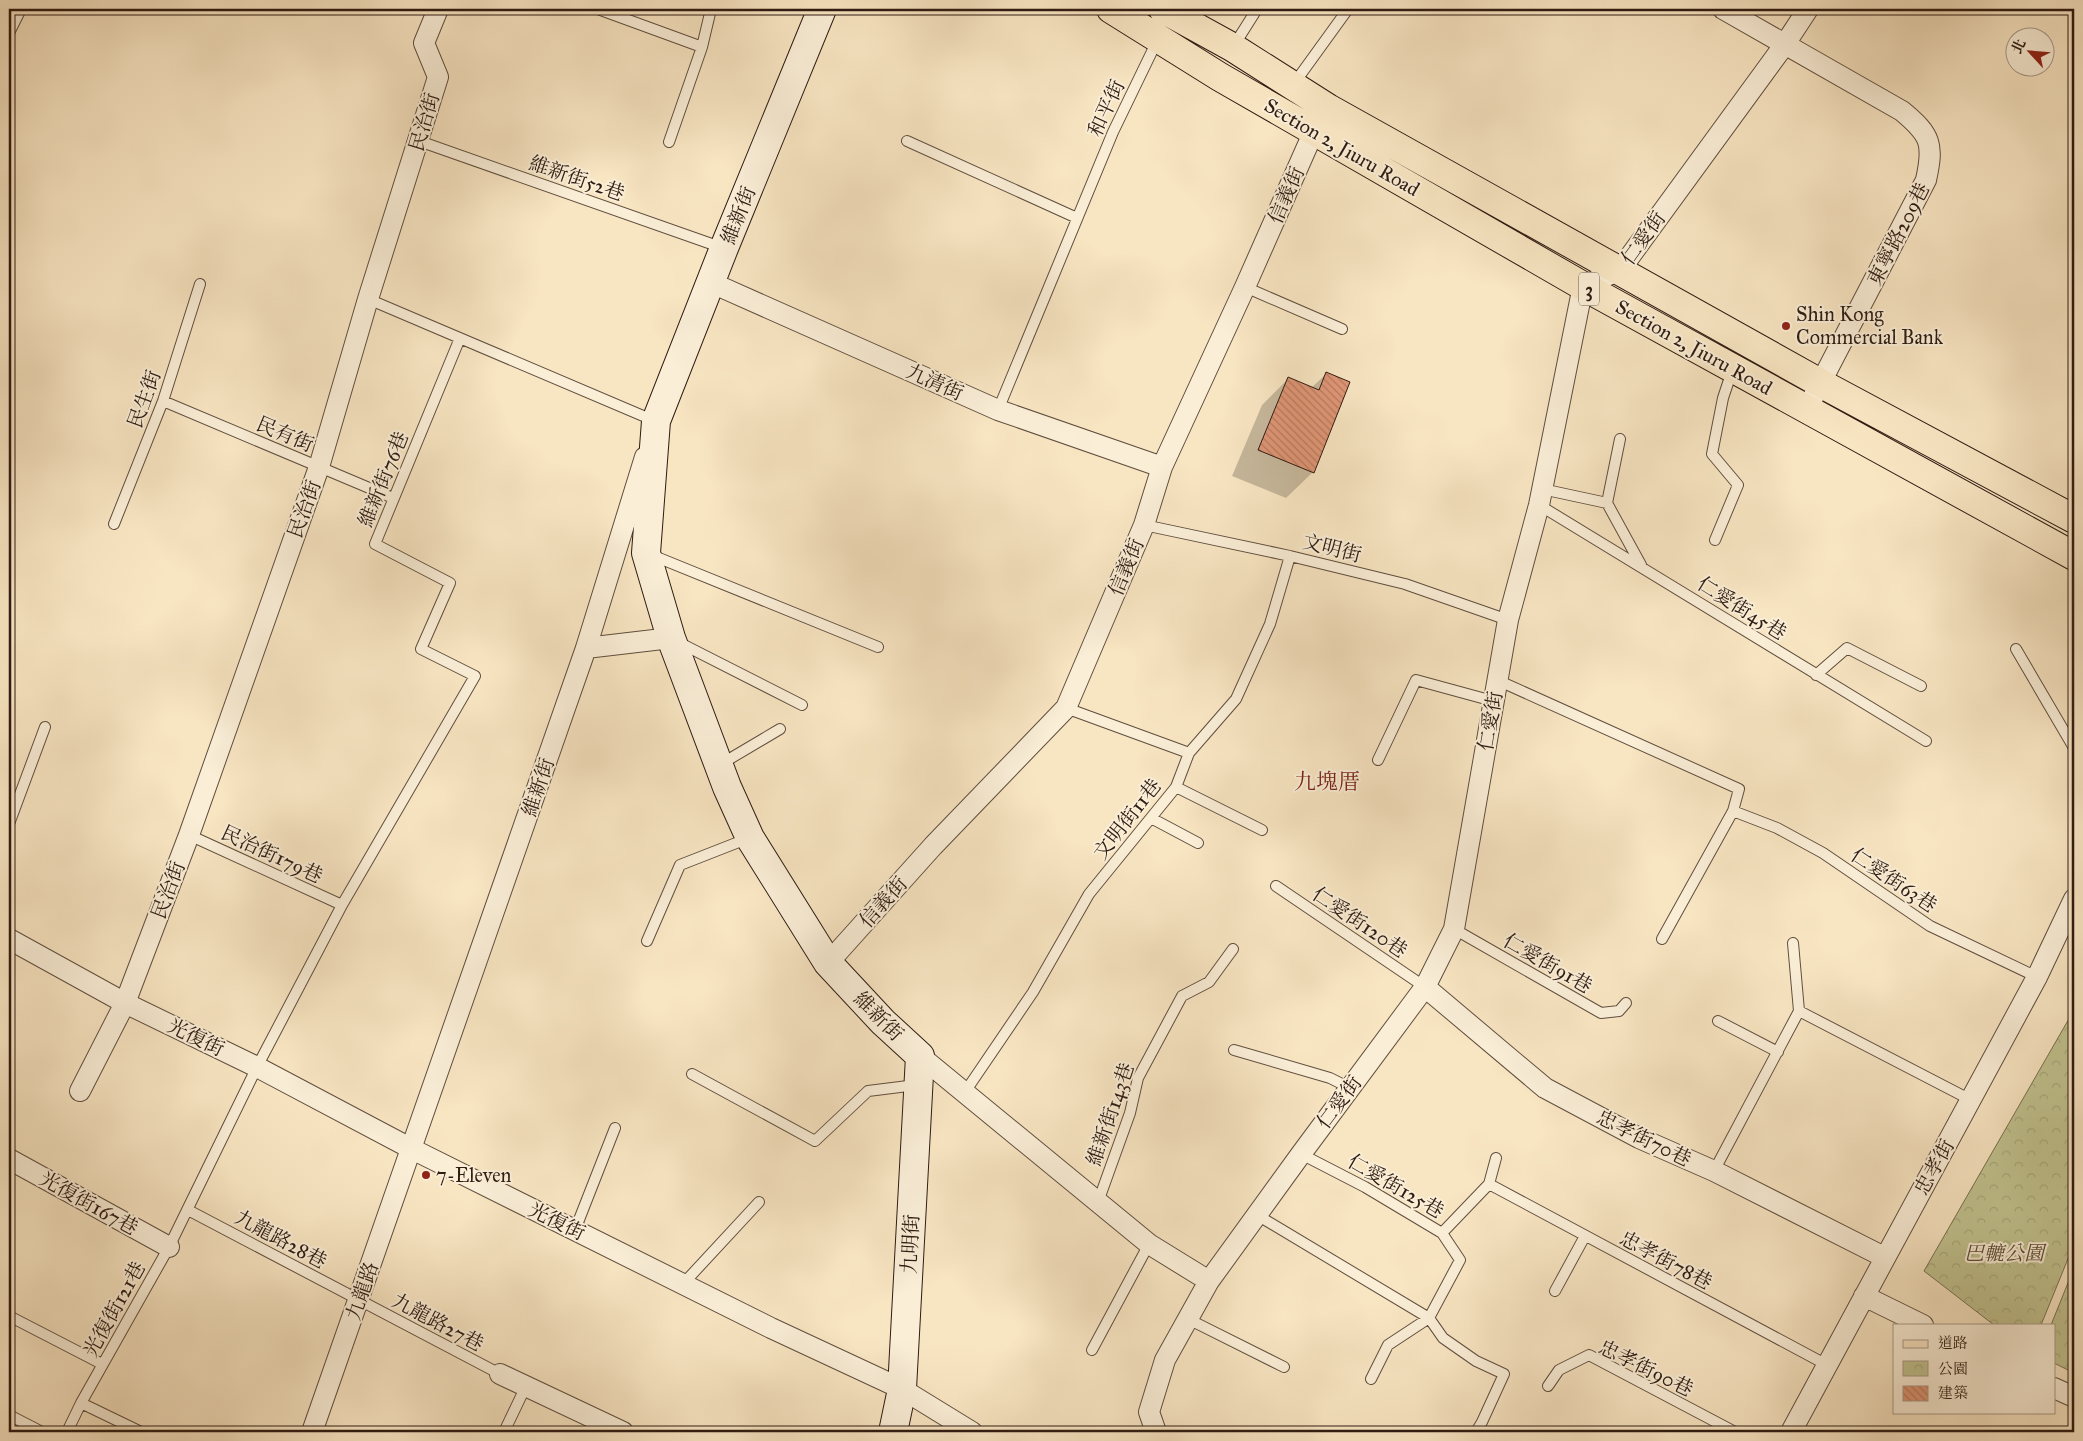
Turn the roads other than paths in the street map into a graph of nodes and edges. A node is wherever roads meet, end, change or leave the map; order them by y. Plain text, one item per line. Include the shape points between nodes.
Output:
1 (21, 9) edge
2 (438, 9) edge
3 (598, 9) edge
4 (711, 9) edge
5 (822, 9) edge
6 (1111, 9) edge
7 (1257, 9) edge
8 (1348, 9) edge
9 (1723, 9) edge
10 (1808, 9) edge
11 (610, 11) edge
12 (1166, 23) edge
13 (9, 33) edge
14 (1784, 44) junction
15 (1232, 47) junction
16 (702, 48) junction
17 (1293, 85) junction
18 (1328, 108) junction
19 (1314, 131) junction
20 (419, 140) junction
21 (907, 141) dead end
22 (669, 142) dead end
23 (1077, 218) junction
24 (724, 248) junction
25 (1620, 270) junction
26 (712, 283) junction
27 (200, 284) dead end
28 (1583, 286) junction
29 (1245, 287) junction
30 (368, 299) junction
31 (1342, 329) dead end
32 (460, 338) junction
33 (1733, 369) junction
34 (1822, 384) junction
35 (163, 401) junction
36 (1807, 409) junction
37 (998, 410) junction
38 (656, 421) junction
39 (1620, 439) dead end
40 (319, 467) junction
41 (1162, 467) junction
42 (1541, 497) junction
43 (393, 498) junction
44 (1607, 503) junction
45 (2074, 519) edge
46 (114, 524) dead end
47 (1144, 525) junction
48 (1715, 540) dead end
49 (646, 553) junction
50 (1290, 556) junction
51 (2074, 556) edge
52 (1641, 566) junction
53 (1508, 620) junction
54 (671, 638) junction
55 (878, 647) dead end
56 (586, 648) junction
57 (2016, 649) dead end
58 (1816, 675) junction
59 (474, 676) joint
60 (1497, 680) junction
61 (1921, 686) dead end
62 (1493, 701) junction
63 (802, 705) dead end
64 (1066, 708) junction
65 (45, 726) dead end
66 (780, 729) dead end
67 (1926, 741) dead end
68 (2074, 748) edge
69 (1189, 753) junction
70 (1378, 760) dead end
71 (719, 766) junction
72 (1176, 787) junction
73 (1733, 811) junction
74 (1151, 818) junction
75 (9, 824) edge
76 (1262, 830) dead end
77 (189, 835) junction
78 (750, 838) junction
79 (1198, 843) dead end
80 (1276, 886) dead end
81 (2074, 899) edge
82 (342, 905) junction
83 (1454, 929) junction
84 (1662, 938) dead end
85 (9, 939) edge
86 (647, 941) dead end
87 (1794, 943) dead end
88 (1233, 949) dead end
89 (828, 963) junction
90 (2037, 977) junction
91 (1425, 987) junction
92 (125, 1003) junction
93 (1626, 1003) dead end
94 (1799, 1011) junction
95 (1718, 1022) dead end
96 (1234, 1050) dead end
97 (1778, 1052) junction
98 (920, 1056) junction
99 (257, 1067) junction
100 (692, 1074) dead end
101 (919, 1084) junction
102 (1350, 1088) junction
103 (80, 1091) dead end
104 (964, 1092) junction
105 (1971, 1100) junction
106 (615, 1128) dead end
107 (412, 1149) junction
108 (1301, 1154) junction
109 (1496, 1158) dead end
110 (9, 1159) edge
111 (1714, 1171) junction
112 (1489, 1184) junction
113 (760, 1202) dead end
114 (1098, 1202) junction
115 (188, 1210) junction
116 (1257, 1214) junction
117 (574, 1230) junction
118 (1442, 1233) junction
119 (1585, 1236) junction
120 (1149, 1244) junction
121 (168, 1247) junction
122 (1884, 1257) junction
123 (1209, 1281) junction
124 (683, 1284) junction
125 (1555, 1291) dead end
126 (1864, 1296) junction
127 (359, 1300) junction
128 (9, 1316) edge
129 (1429, 1318) junction
130 (1188, 1319) junction
131 (1921, 1324) edge
132 (1092, 1350) dead end
133 (102, 1364) junction
134 (1828, 1365) junction
135 (1284, 1367) dead end
136 (500, 1374) joint
137 (1371, 1379) dead end
138 (526, 1386) junction
139 (1548, 1386) dead end
140 (902, 1389) junction
141 (2056, 1389) edge
142 (2074, 1397) edge
143 (81, 1403) junction
144 (9, 1415) edge
145 (42, 1432) edge
146 (67, 1432) edge
147 (141, 1432) edge
148 (312, 1432) edge
149 (504, 1432) edge
150 (623, 1432) edge
151 (893, 1432) edge
152 (972, 1432) edge
153 (1156, 1432) edge
154 (1476, 1432) edge
155 (1735, 1432) edge
156 (1791, 1432) edge

1 - 13 lane
2 - 20 street, 民治街 via 424,43 438,77
3 - 11 lane
4 - 16 lane
5 - 24 street, 維新街
6 - 12 main road, Section 2, Jiuru Road / 3
7 - 15 lane
8 - 17 lane
9 - 14 street, 東寧路209巷
10 - 14 street, 仁愛街
11 - 16 lane
12 - 15 main road, Section 2, Jiuru Road / 3
12 - 19 main road, Section 2, Jiuru Road / 3
12 - 23 lane, 和平街 via 1113,132
14 - 25 street, 仁愛街
14 - 34 street, 東寧路209巷 via 1902,111 1922,128 1932,154 1926,180
15 - 17 main road, Section 2, Jiuru Road / 3
16 - 22 lane
17 - 18 main road, Section 2, Jiuru Road / 3
18 - 19 street, 信義街
18 - 25 main road, Section 2, Jiuru Road / 3
19 - 28 main road, Section 2, Jiuru Road / 3
19 - 29 street, 信義街
20 - 24 lane, 維新街52巷
20 - 30 street, 民治街
21 - 23 lane
23 - 37 lane, 和平街
24 - 26 street, 維新街
25 - 28 street, 仁愛街
25 - 34 main road, Section 2, Jiuru Road / 3
26 - 37 street, 九清街
26 - 38 street, 維新街
27 - 35 lane, 民生街
28 - 33 main road, Section 2, Jiuru Road / 3
28 - 42 street, 仁愛街
29 - 31 lane
29 - 41 street, 信義街
30 - 32 lane
30 - 40 street, 民治街
32 - 38 lane
32 - 43 lane, 維新街76巷
33 - 36 main road, Section 2, Jiuru Road / 3
33 - 48 lane via 1723,398 1712,454 1738,485
34 - 36 street, 東寧路209巷
34 - 45 main road, Section 2, Jiuru Road / 3
35 - 40 lane, 民有街
35 - 46 lane, 民生街
36 - 51 main road, Section 2, Jiuru Road / 3
37 - 41 street, 九清街
38 - 49 street, 維新街
38 - 56 street, 維新街
39 - 44 lane
40 - 43 lane, 民有街
40 - 77 street, 民治街
41 - 47 street, 信義街
42 - 44 lane
42 - 52 lane, 仁愛街45巷
42 - 53 street, 仁愛街
43 - 59 lane, 維新街76巷 via 375,544 450,583 421,649
44 - 52 lane
47 - 50 lane, 文明街
47 - 64 street, 信義街
49 - 54 street, 維新街
49 - 55 lane
50 - 53 lane, 文明街 via 1405,584
50 - 69 lane, 文明街11巷 via 1270,624 1236,699
52 - 58 lane, 仁愛街45巷
53 - 60 street, 仁愛街
54 - 56 street
54 - 63 lane
54 - 71 street, 維新街
56 - 107 street, 維新街
57 - 68 lane
58 - 61 lane via 1847,648
58 - 67 lane, 仁愛街45巷
59 - 82 lane, 光復街121巷
60 - 62 street, 仁愛街
60 - 73 lane via 1739,789
62 - 70 lane via 1416,680
62 - 83 street, 仁愛街
64 - 69 lane
64 - 89 street, 信義街 via 933,846
65 - 75 lane
66 - 71 lane
69 - 72 lane, 文明街11巷
71 - 78 street, 維新街
72 - 74 lane, 文明街11巷
72 - 76 lane
73 - 84 lane
73 - 90 lane, 仁愛街63巷 via 1777,828 1823,853 1930,926
74 - 79 lane
74 - 104 lane, 文明街11巷 via 1089,894 1033,992
77 - 82 lane, 民治街179巷
77 - 92 street, 民治街
78 - 86 lane via 680,865
78 - 89 street, 維新街
80 - 91 lane, 仁愛街120巷
81 - 90 street, 忠孝街
82 - 99 lane, 光復街121巷
83 - 91 street, 仁愛街
83 - 93 lane, 仁愛街91巷 via 1601,1013 1619,1011
85 - 92 street, 光復街
87 - 94 lane
88 - 114 lane, 維新街143巷 via 1209,982 1182,996 1138,1078 1130,1113
89 - 98 street, 維新街
90 - 105 street, 忠孝街
91 - 102 street, 仁愛街
91 - 111 street, 忠孝街70巷 via 1545,1088 1639,1138
92 - 99 street, 光復街
92 - 103 street, 民治街
94 - 97 lane
94 - 105 lane
95 - 97 lane
96 - 102 lane via 1330,1078
97 - 111 lane
98 - 101 street, 九明街
98 - 104 street
99 - 107 street, 光復街
99 - 115 lane, 光復街121巷
100 - 101 lane via 815,1141 868,1090
101 - 140 street, 九明街
102 - 108 street, 仁愛街
104 - 114 street
105 - 122 street, 忠孝街
106 - 117 lane
107 - 117 street, 光復街
107 - 127 street, 九龍路
108 - 116 street, 仁愛街
108 - 118 lane, 仁愛街125巷
109 - 112 lane
110 - 121 street, 光復街167巷
111 - 122 street, 忠孝街70巷
112 - 118 lane
112 - 119 lane, 忠孝街78巷
113 - 124 lane
114 - 120 street
115 - 121 lane, 光復街121巷
115 - 127 lane, 九龍路28巷
116 - 123 street, 仁愛街
116 - 129 lane
117 - 124 street, 光復街
118 - 129 lane, 仁愛街125巷 via 1460,1260
119 - 125 lane
119 - 134 lane, 忠孝街78巷
120 - 123 street
120 - 132 lane
121 - 133 lane, 光復街121巷
122 - 126 street, 忠孝街
123 - 130 street, 仁愛街
124 - 140 street, 光復街
126 - 131 street
126 - 134 street, 忠孝街
127 - 136 lane, 九龍路27巷
127 - 148 street, 九龍路
128 - 133 lane
129 - 137 lane, 仁愛街125巷 via 1388,1345
129 - 154 lane via 1443,1338 1476,1361 1504,1374
130 - 135 lane
130 - 153 street, 仁愛街 via 1165,1360 1149,1412
133 - 143 lane, 光復街121巷
134 - 156 street, 忠孝街
136 - 138 street
138 - 149 lane
138 - 150 street
139 - 155 lane, 忠孝街90巷 via 1559,1370 1589,1355
140 - 151 street, 九明街
140 - 152 street, 光復街
141 - 142 street
143 - 146 lane, 光復街121巷
143 - 147 lane
144 - 145 lane

